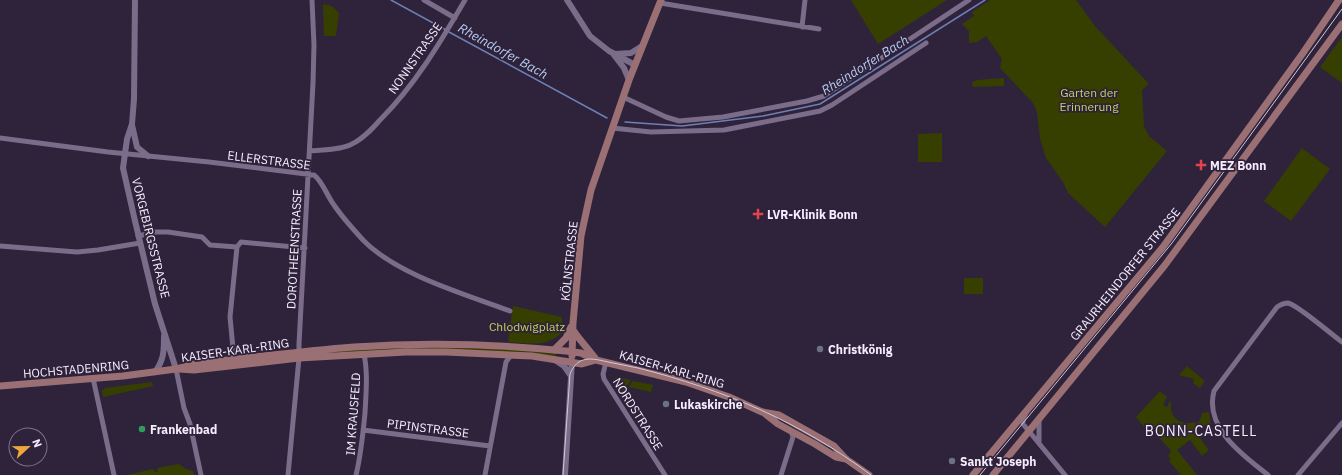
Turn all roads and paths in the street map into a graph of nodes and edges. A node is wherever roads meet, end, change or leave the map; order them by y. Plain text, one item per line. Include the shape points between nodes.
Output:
1 (135, 0) edge
2 (312, 0) edge
3 (424, 0) edge
4 (465, 0) edge
5 (566, 0) edge
6 (805, 0) edge
7 (969, 0) edge
8 (1339, 0) edge
9 (660, 1) edge
10 (455, 18) junction
11 (1342, 24) edge
12 (802, 26) junction
13 (819, 30) dead end
14 (926, 43) dead end
15 (642, 46) junction
16 (613, 54) junction
17 (635, 65) junction
18 (629, 80) junction
19 (623, 97) junction
20 (132, 124) junction
21 (612, 128) junction
22 (0, 138) edge
23 (310, 151) junction
24 (126, 153) junction
25 (148, 156) junction
26 (308, 173) junction
27 (138, 236) junction
28 (140, 243) junction
29 (0, 246) edge
30 (237, 247) junction
31 (305, 248) junction
32 (510, 311) dead end
33 (573, 326) junction
34 (164, 330) junction
35 (1342, 342) edge
36 (554, 350) junction
37 (573, 352) junction
38 (581, 353) junction
39 (364, 354) junction
40 (299, 355) junction
41 (511, 355) junction
42 (550, 358) junction
43 (234, 359) junction
44 (561, 359) junction
45 (596, 360) junction
46 (572, 361) junction
47 (606, 362) junction
48 (176, 369) junction
49 (154, 372) junction
50 (571, 376) junction
51 (94, 378) junction
52 (0, 386) edge
53 (762, 412) junction
54 (1026, 412) junction
55 (1039, 420) junction
56 (1342, 423) edge
57 (1023, 424) junction
58 (1014, 426) junction
59 (363, 430) junction
60 (791, 431) junction
61 (1030, 432) junction
62 (1039, 443) junction
63 (490, 446) junction
64 (846, 458) junction
65 (867, 474) edge
66 (114, 475) edge
67 (201, 475) edge
68 (288, 475) edge
69 (356, 475) edge
70 (485, 475) edge
71 (564, 475) edge
72 (665, 475) edge
73 (782, 475) edge
74 (973, 475) edge
75 (993, 475) edge
76 (1065, 475) edge
77 (1268, 475) edge
78 (1298, 475) edge

1 - 20 street, VORGEBIRGSSTRASSE
2 - 23 street, DOROTHEENSTRASSE via 314,63
3 - 10 street
4 - 10 street, NONNSTRASSE
5 - 16 street via 590,36
6 - 12 street
7 - 19 street via 824,96 807,101 723,117 679,121
8 - 54 main road, GRAURHEINDORFER STRASSE via 1163,247
9 - 12 street
9 - 15 main road, KÖLNSTRASSE
10 - 23 street, NONNSTRASSE via 414,81 366,134 346,146
11 - 55 main road, GRAURHEINDORFER STRASSE via 1165,265
12 - 13 street
14 - 21 street via 820,111 724,130 651,132
15 - 16 street via 630,53
15 - 17 main road, KÖLNSTRASSE
16 - 17 street
16 - 18 street via 624,68
17 - 18 main road, KÖLNSTRASSE
18 - 19 main road, KÖLNSTRASSE
19 - 21 main road, KÖLNSTRASSE
20 - 24 street, VORGEBIRGSSTRASSE
20 - 25 street via 137,147
21 - 33 main road, KÖLNSTRASSE via 593,183 581,236
22 - 24 street, ELLERSTRASSE
23 - 26 street, DOROTHEENSTRASSE
24 - 25 street, ELLERSTRASSE
24 - 27 street, VORGEBIRGSSTRASSE via 123,168
25 - 26 street, ELLERSTRASSE
26 - 31 street, DOROTHEENSTRASSE
26 - 32 street, ELLERSTRASSE via 316,177 334,205 364,242 380,255 413,273
27 - 28 street, VORGEBIRGSSTRASSE
27 - 30 street via 164,232 202,237 210,245
28 - 29 street via 77,252
28 - 34 street, VORGEBIRGSSTRASSE
30 - 31 street via 241,242
30 - 43 street via 230,317
31 - 40 street, DOROTHEENSTRASSE
33 - 36 main road
33 - 37 main road, KÖLNSTRASSE
33 - 45 main road via 578,338
34 - 48 street, VORGEBIRGSSTRASSE
34 - 49 street via 163,358
35 - 77 street via 1297,307 1288,303 1282,304 1277,307 1216,387 1213,396 1214,414 1225,437
36 - 37 main road, KAISER-KARL-RING
36 - 40 main road, KAISER-KARL-RING via 406,345 355,347
37 - 38 main road, KAISER-KARL-RING
37 - 44 main road via 570,357
37 - 46 main road, KÖLNSTRASSE
38 - 45 main road, KAISER-KARL-RING
38 - 46 main road via 574,355
39 - 40 main road, KAISER-KARL-RING
39 - 41 main road, KAISER-KARL-RING via 446,352
39 - 59 street, IM KRAUSFELD via 367,384
40 - 43 main road, KAISER-KARL-RING
40 - 48 main road, KAISER-KARL-RING via 194,370
40 - 68 street, DOROTHEENSTRASSE
41 - 42 main road, KAISER-KARL-RING
41 - 63 street via 506,362
42 - 44 main road, KAISER-KARL-RING
42 - 50 street via 564,366
43 - 48 main road, KAISER-KARL-RING via 187,365
44 - 46 main road, KAISER-KARL-RING
45 - 46 main road, KAISER-KARL-RING via 582,364
45 - 47 main road, KAISER-KARL-RING
46 - 50 street, KÖLNSTRASSE
47 - 53 main road, KAISER-KARL-RING via 693,385
47 - 72 street, NORDSTRASSE via 604,379
48 - 49 main road, HOCHSTADENRING
48 - 67 street, VORGEBIRGSSTRASSE
49 - 51 main road, HOCHSTADENRING
50 - 71 street, KÖLNSTRASSE
51 - 52 main road, HOCHSTADENRING
51 - 66 street
53 - 60 main road, KAISER-KARL-RING
53 - 64 main road, KAISER-KARL-RING via 779,415 801,426 834,446
54 - 57 street
54 - 58 main road, GRAURHEINDORFER STRASSE
55 - 61 main road, GRAURHEINDORFER STRASSE
55 - 62 street
56 - 78 street
57 - 58 street
57 - 61 street
58 - 74 main road, GRAURHEINDORFER STRASSE
59 - 63 street, PIPINSTRASSE
59 - 69 street, IM KRAUSFELD
60 - 64 main road, KAISER-KARL-RING via 836,457
60 - 73 street via 794,437
61 - 62 street
61 - 75 main road, GRAURHEINDORFER STRASSE
62 - 76 street
63 - 70 street
64 - 65 main road, KAISER-KARL-RING

